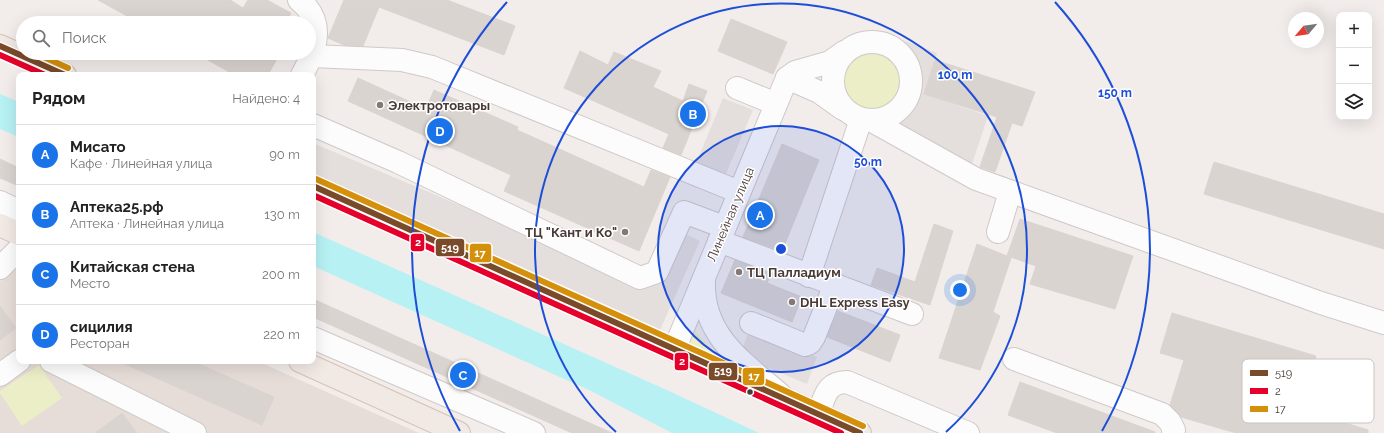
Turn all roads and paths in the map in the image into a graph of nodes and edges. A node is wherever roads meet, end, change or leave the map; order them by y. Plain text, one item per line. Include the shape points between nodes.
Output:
1 (299, 0) edge
2 (312, 16) edge
3 (0, 37) edge
4 (0, 46) edge
5 (16, 47) edge
6 (844, 52) junction
7 (16, 53) edge
8 (316, 56) edge
9 (32, 60) edge
10 (38, 60) edge
11 (311, 60) edge
12 (59, 72) edge
13 (304, 72) edge
14 (787, 78) junction
15 (737, 88) dead end
16 (776, 104) junction
17 (860, 117) junction
18 (316, 126) edge
19 (316, 187) edge
20 (739, 192) junction
21 (1010, 192) junction
22 (0, 202) edge
23 (16, 210) edge
24 (0, 225) edge
25 (998, 232) dead end
26 (16, 233) edge
27 (722, 234) junction
28 (16, 252) edge
29 (0, 268) edge
30 (705, 274) junction
31 (809, 276) junction
32 (835, 284) junction
33 (912, 314) dead end
34 (751, 323) dead end
35 (1384, 323) edge
36 (316, 339) edge
37 (674, 350) junction
38 (1014, 358) dead end
39 (16, 362) edge
40 (57, 364) edge
41 (307, 364) edge
42 (0, 375) edge
43 (788, 401) junction
44 (818, 414) junction
45 (191, 432) edge
46 (459, 433) edge
47 (534, 433) edge
48 (860, 433) edge
49 (968, 433) edge
50 (1173, 433) edge

1 - 2 street
3 - 5 main road
4 - 7 main road
6 - 14 street via 830,62 795,72
6 - 17 street via 836,65 832,81 836,97
6 - 17 street via 858,44 884,44 898,52 908,66 911,82 908,97 899,109 887,118
8 - 20 street via 402,60 432,67
9 - 12 main road
10 - 12 main road
11 - 13 street
14 - 16 street, Линейная улица
14 - 17 street via 819,92
15 - 16 street
16 - 20 street, Линейная улица
17 - 21 street via 976,179
17 - 31 street
18 - 27 street via 398,162 640,278 657,272 684,212
19 - 37 main road
20 - 27 street, Линейная улица
21 - 25 street
21 - 35 street
22 - 23 street
24 - 26 main road
27 - 30 street, Линейная улица
27 - 31 street
28 - 29 street
30 - 37 street, Линейная улица
30 - 43 street via 704,297 708,315 717,333 728,349
31 - 32 street
32 - 33 street
32 - 34 street via 810,343 805,345
36 - 47 street
37 - 43 main road
38 - 50 street via 1162,414 1170,422
39 - 42 street
40 - 45 street
41 - 46 main road
43 - 44 main road
44 - 48 main road
44 - 49 street via 830,386 837,382 847,382

